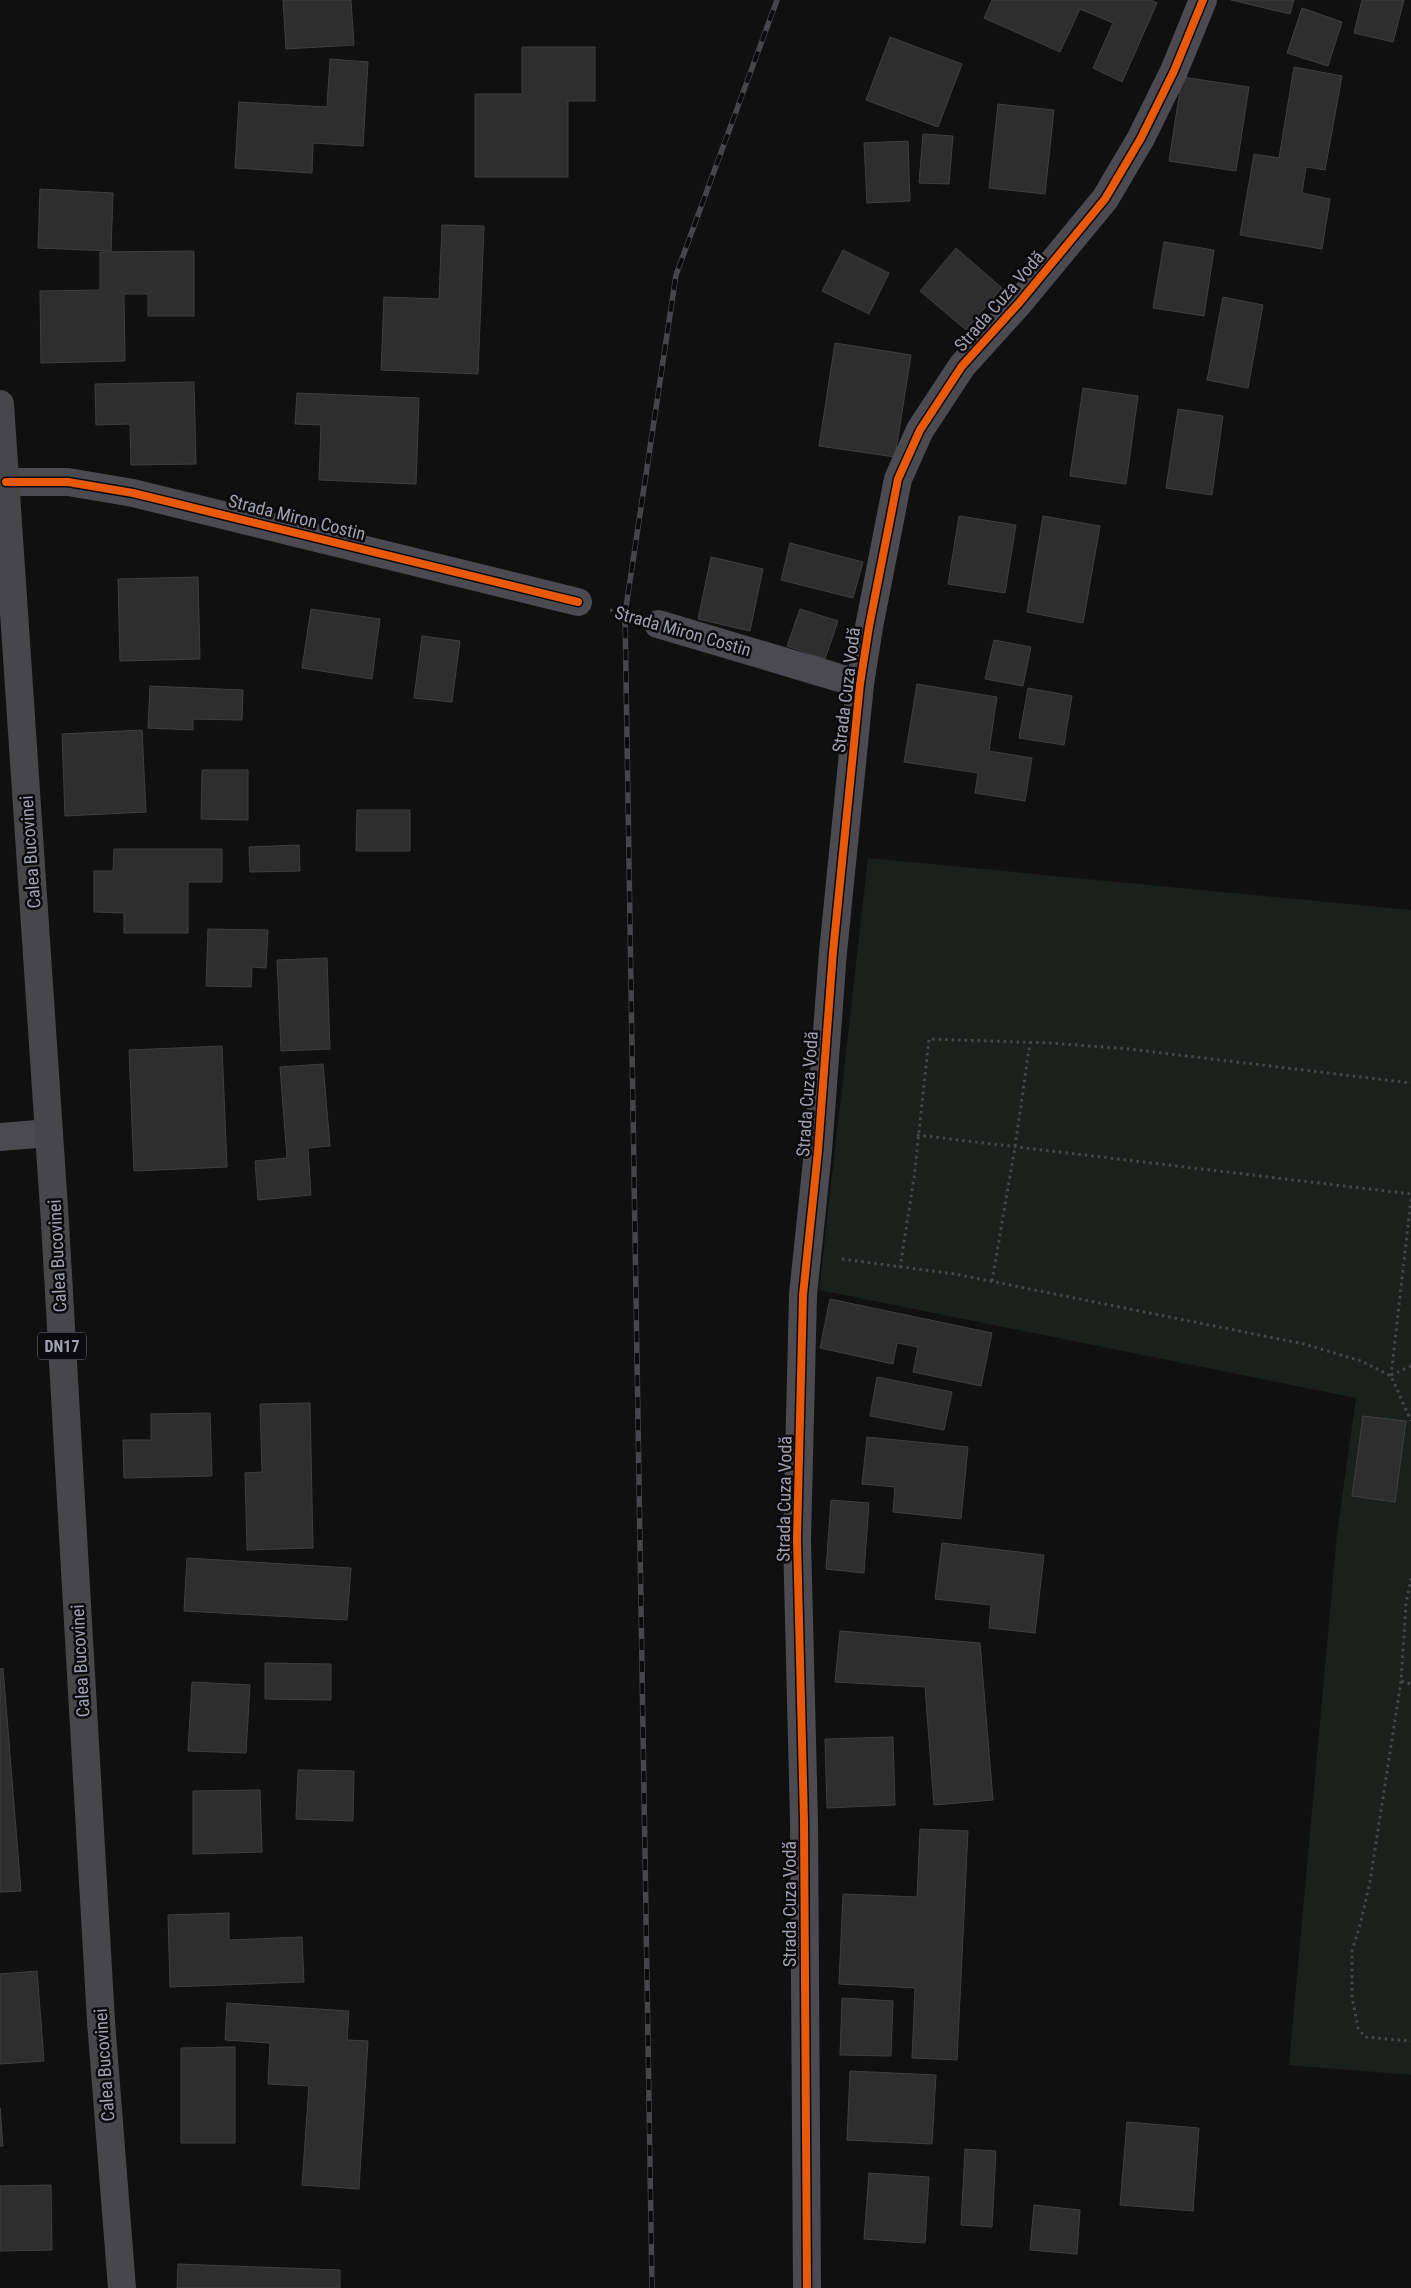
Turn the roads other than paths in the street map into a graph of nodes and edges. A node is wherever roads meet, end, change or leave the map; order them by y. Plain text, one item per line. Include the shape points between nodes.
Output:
1 (1203, 0) edge
2 (0, 404) edge
3 (6, 482) junction
4 (578, 602) road end
5 (658, 624) road end
6 (860, 684) junction
7 (49, 1133) junction
8 (0, 1137) edge
9 (122, 2288) edge
10 (807, 2288) edge

1 - 6 street, Strada Cuza Vodă via 1174,71 1141,138 1105,199 962,366 920,430 898,479
2 - 3 highway, Calea Bucovinei / DN17
3 - 4 street, Strada Miron Costin via 68,482 133,493
3 - 7 highway, Calea Bucovinei / DN17
5 - 6 street, Strada Miron Costin
6 - 10 street, Strada Cuza Vodă via 806,1253 797,1539 804,1821
7 - 8 street
7 - 9 highway, Calea Bucovinei / DN17 via 101,2021

